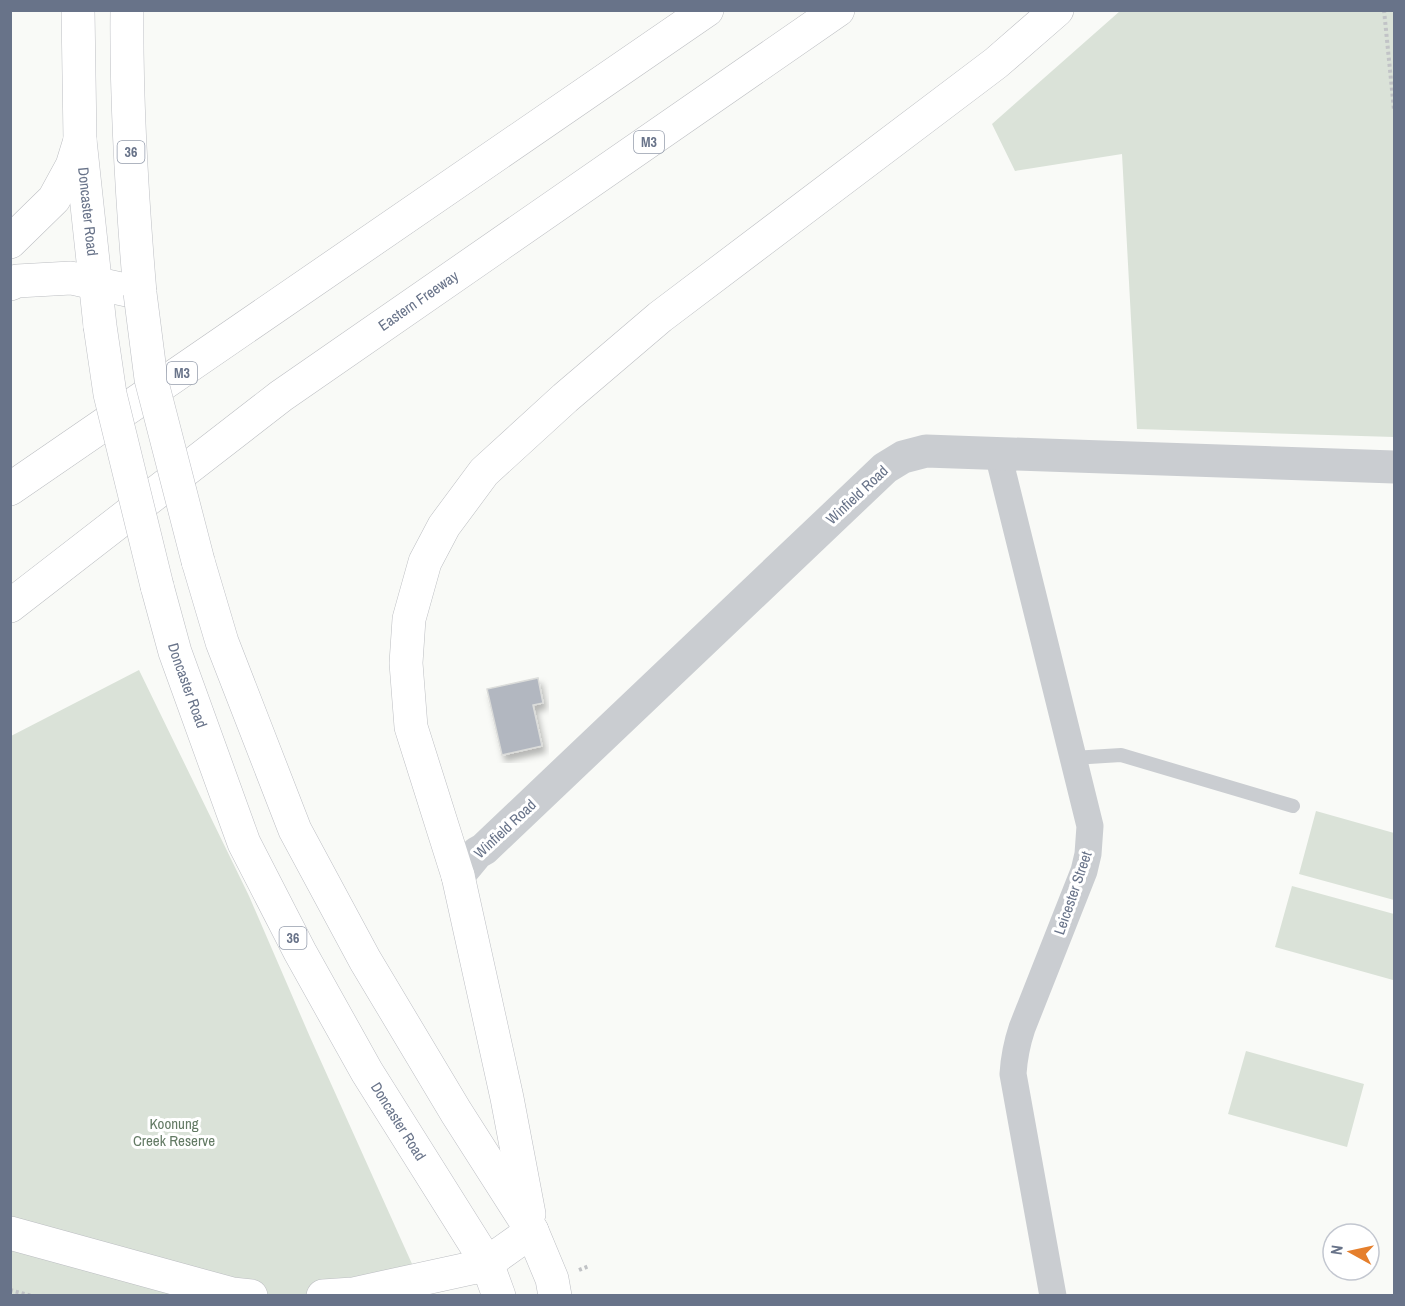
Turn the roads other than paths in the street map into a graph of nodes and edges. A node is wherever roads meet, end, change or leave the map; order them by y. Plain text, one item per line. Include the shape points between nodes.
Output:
1 (78, 10) edge
2 (127, 10) edge
3 (707, 10) edge
4 (838, 10) edge
5 (1057, 10) edge
6 (80, 140) junction
7 (10, 242) edge
8 (95, 282) junction
9 (10, 284) edge
10 (140, 293) junction
11 (998, 454) junction
12 (1395, 467) edge
13 (10, 489) edge
14 (10, 606) edge
15 (1073, 758) junction
16 (1293, 806) dead end
17 (458, 876) junction
18 (532, 1231) junction
19 (10, 1233) edge
20 (487, 1263) junction
21 (251, 1296) edge
22 (323, 1296) edge
23 (499, 1296) edge
24 (555, 1296) edge
25 (1053, 1296) edge

1 - 6 main road, Doncaster Road / 36
2 - 10 main road, 36 via 126,61
3 - 13 main road, M3
4 - 14 main road, Eastern Freeway / M3 via 281,396
5 - 17 main road, 36 via 996,63 660,318 484,472 444,526 425,562 410,619 406,663 411,727
6 - 7 main road via 72,166 54,199
6 - 8 main road, Doncaster Road / 36
8 - 9 main road via 71,278
8 - 10 main road
8 - 20 main road, Doncaster Road / 36, bridge via 110,394 157,586 175,652 244,843 367,1072
10 - 18 main road, 36, bridge via 151,379 198,561 222,642 295,830 365,960
11 - 12 street, Winfield Road
11 - 15 street, Leicester Street
11 - 17 street, Winfield Road via 926,451 903,457 885,468 477,853
15 - 16 lane via 1121,755
15 - 25 street, Leicester Street via 1090,826 1088,854 1018,1039 1013,1074
17 - 18 main road, 36
18 - 20 main road
18 - 24 main road, 36
19 - 21 main road via 220,1291
20 - 22 main road via 353,1294
20 - 23 main road, Doncaster Road / 36

